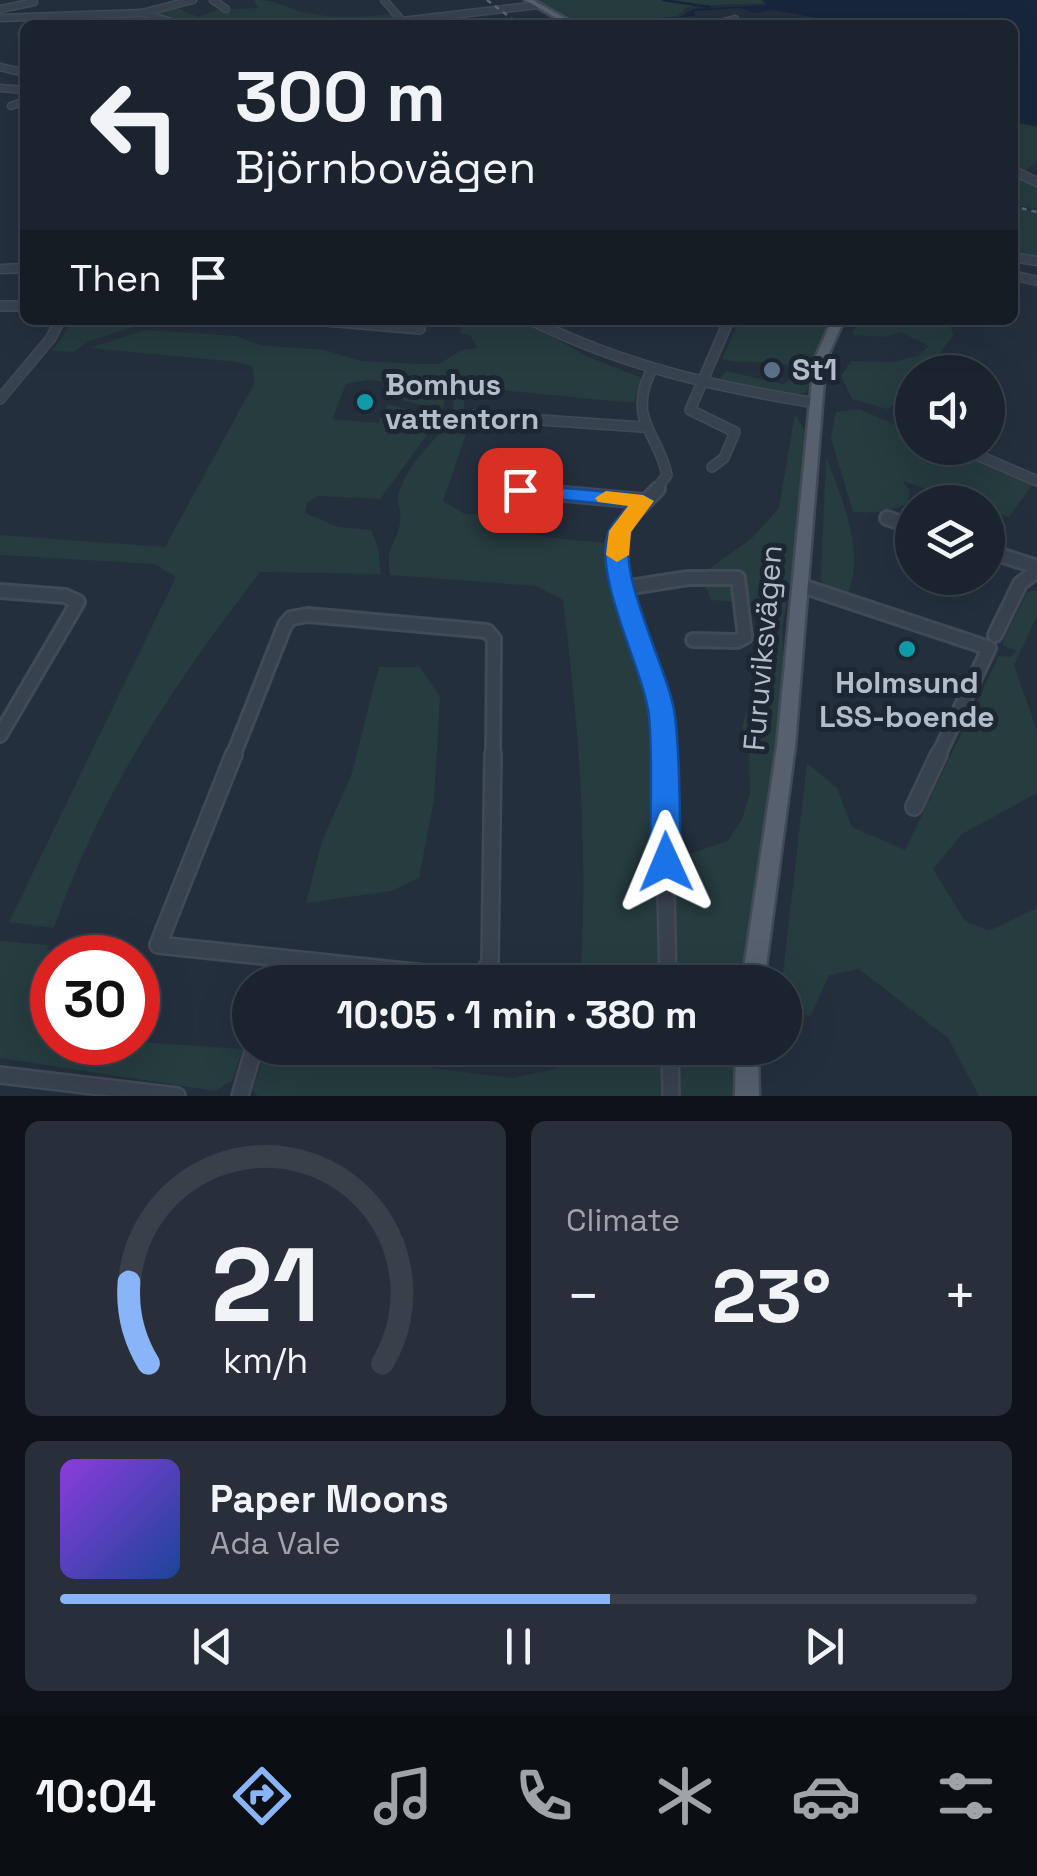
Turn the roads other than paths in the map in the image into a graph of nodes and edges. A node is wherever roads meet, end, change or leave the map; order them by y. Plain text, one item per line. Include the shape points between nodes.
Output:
1 (193, 0) edge
2 (212, 0) edge
3 (384, 0) edge
4 (528, 0) edge
5 (34, 2) edge
6 (538, 6) junction
7 (0, 9) edge
8 (226, 9) dead end
9 (142, 13) junction
10 (31, 16) junction
11 (0, 18) edge
12 (734, 19) dead end
13 (29, 20) edge
14 (165, 20) edge
15 (401, 20) edge
16 (428, 20) edge
17 (564, 20) edge
18 (730, 20) edge
19 (20, 103) edge
20 (11, 106) dead end
21 (58, 325) edge
22 (373, 325) edge
23 (541, 325) edge
24 (728, 325) edge
25 (836, 325) edge
26 (420, 329) dead end
27 (650, 373) junction
28 (700, 384) junction
29 (0, 399) edge
30 (816, 403) junction
31 (468, 414) dead end
32 (642, 427) junction
33 (1000, 465) edge
34 (712, 467) dead end
35 (1037, 481) edge
36 (520, 490) dead end
37 (643, 501) junction
38 (887, 518) dead end
39 (895, 521) edge
40 (1005, 557) edge
41 (1037, 568) edge
42 (799, 585) junction
43 (624, 588) junction
44 (0, 591) edge
45 (995, 635) dead end
46 (692, 640) dead end
47 (0, 734) edge
48 (914, 807) dead end
49 (281, 958) junction
50 (279, 965) edge
51 (668, 965) edge
52 (756, 965) edge
53 (249, 1065) edge
54 (670, 1065) edge
55 (747, 1065) edge
56 (0, 1076) edge
57 (177, 1096) edge
58 (240, 1096) edge
59 (671, 1096) edge
60 (746, 1096) edge

1 - 9 street
2 - 8 street
3 - 15 street
4 - 6 main road
5 - 7 street
6 - 16 street
6 - 17 main road
9 - 10 street
9 - 14 street
10 - 11 street
10 - 13 street
12 - 18 street
19 - 20 street
21 - 29 street
22 - 26 street
23 - 27 street
24 - 28 street
25 - 30 main road, Furuviksvägen via 822,356
27 - 28 street
27 - 32 street
28 - 30 street
28 - 34 street via 690,410 735,432 724,458
30 - 42 main road, Furuviksvägen
31 - 32 street
32 - 37 street via 668,472
33 - 35 street
36 - 37 street
37 - 43 street via 618,538
38 - 39 street
40 - 41 street
41 - 45 street via 1020,584
42 - 48 street via 989,648
42 - 52 main road, Furuviksvägen via 780,799
43 - 46 street via 738,578 745,637
43 - 51 street via 662,716
44 - 47 street via 78,602
49 - 49 street via 158,945 288,620 308,615 488,631 494,643 488,968 471,978
49 - 50 street
53 - 58 street
54 - 59 street
55 - 60 main road
56 - 57 street

